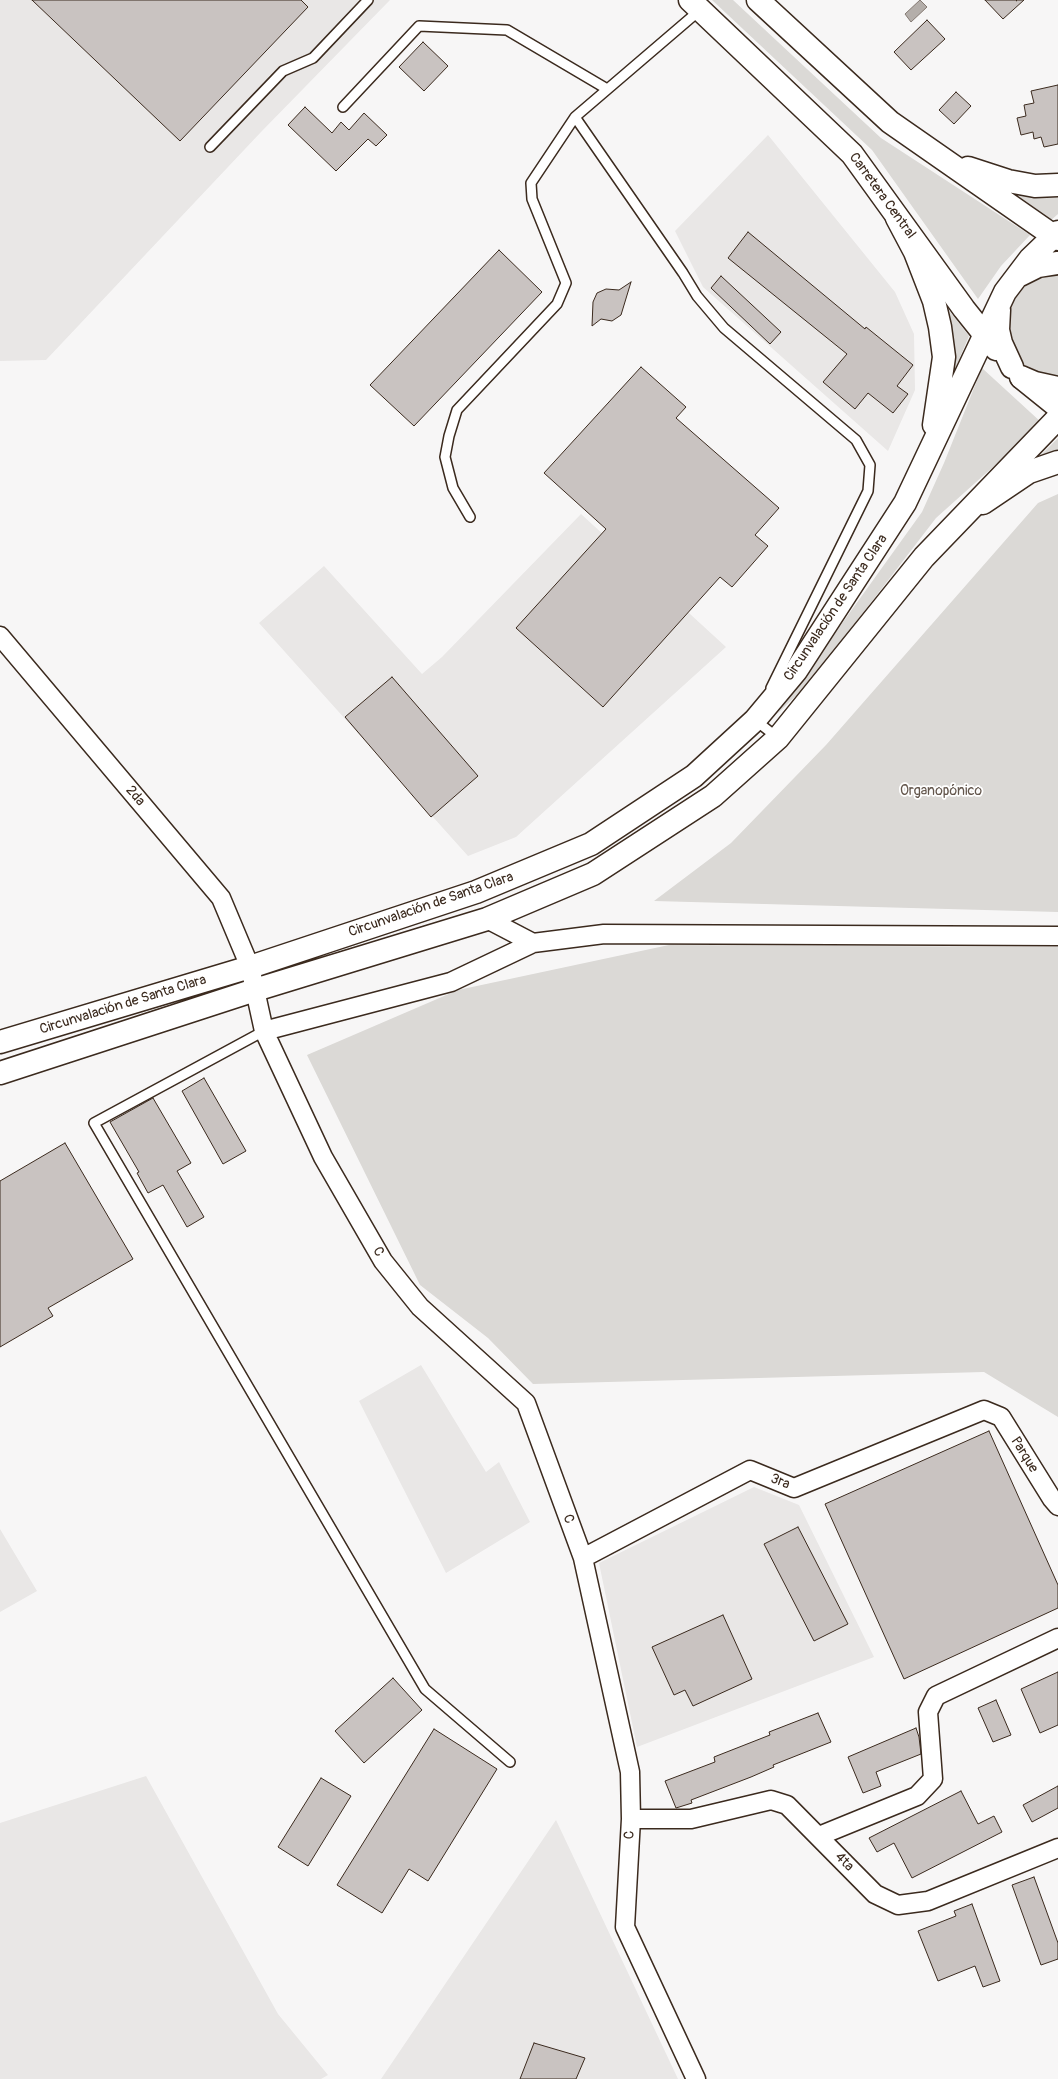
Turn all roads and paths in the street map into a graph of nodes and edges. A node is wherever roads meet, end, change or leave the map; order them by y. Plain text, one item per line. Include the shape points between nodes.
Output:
1 (368, 0) edge
2 (758, 0) edge
3 (695, 5) edge
4 (607, 89) junction
5 (343, 107) dead end
6 (575, 117) junction
7 (210, 147) dead end
8 (943, 159) junction
9 (1058, 185) edge
10 (897, 218) junction
11 (1057, 235) edge
12 (1058, 263) edge
13 (1009, 286) junction
14 (984, 336) junction
15 (1017, 372) junction
16 (1058, 388) edge
17 (1058, 407) edge
18 (1058, 418) edge
19 (929, 453) junction
20 (1058, 462) edge
21 (965, 515) junction
22 (470, 517) dead end
23 (0, 636) edge
24 (755, 720) junction
25 (778, 738) junction
26 (487, 919) junction
27 (1058, 936) edge
28 (533, 944) junction
29 (250, 967) junction
30 (255, 990) junction
31 (264, 1032) junction
32 (0, 1042) edge
33 (0, 1073) edge
34 (984, 1410) joint
35 (1056, 1499) edge
36 (583, 1558) junction
37 (1058, 1638) edge
38 (510, 1762) dead end
39 (631, 1819) junction
40 (819, 1836) junction
41 (1058, 1848) edge
42 (696, 2079) edge

1 - 7 lane via 313,58 283,71
2 - 8 main road via 890,122
3 - 4 lane
3 - 10 main road, Carretera Central via 852,154
4 - 5 lane via 507,30 419,26
4 - 6 lane
6 - 22 lane via 530,183 532,199 566,283 557,304 457,410 449,436 445,457 449,473 453,488
6 - 24 lane via 697,296 724,328 856,440 870,465 868,491
8 - 9 main road via 1008,181 1035,186
8 - 11 main road
10 - 14 main road, Carretera Central
10 - 19 main road via 915,252 934,301 940,327 944,357
11 - 13 main road, Circunvalación de Santa Clara via 1030,259
12 - 13 main road via 1038,266 1024,272
13 - 14 main road, Circunvalación de Santa Clara
13 - 15 main road via 1000,304 998,330 1005,356
14 - 15 main road, Carretera Central
14 - 19 main road, Circunvalación de Santa Clara
15 - 16 main road via 1036,383
15 - 17 main road, Carretera Central
18 - 21 main road, Circunvalación de Santa Clara
19 - 24 main road, Circunvalación de Santa Clara via 905,502 796,671
20 - 21 main road via 1029,472
21 - 25 main road, Circunvalación de Santa Clara via 924,557
23 - 29 street, 2da via 221,898
24 - 25 lane
24 - 29 main road, Circunvalación de Santa Clara via 694,776 591,844 476,892
25 - 26 main road, Circunvalación de Santa Clara via 713,796 593,874
26 - 28 street
26 - 30 main road, Circunvalación de Santa Clara
27 - 28 street via 604,934
28 - 31 street via 451,982
29 - 30 street, 2da
29 - 32 main road, Circunvalación de Santa Clara
30 - 31 street, C
30 - 33 main road, Circunvalación de Santa Clara
31 - 36 street, C via 323,1156 383,1262 420,1307 526,1403
31 - 38 lane via 94,1123 425,1689
34 - 35 street, Parque via 1001,1417
34 - 36 street, 3ra via 794,1488 750,1470
36 - 39 street, C via 630,1772
37 - 40 street via 936,1696 928,1712 933,1779 917,1796
39 - 40 street, 4ta via 691,1819 771,1800 787,1805
39 - 42 street, C via 625,1927
40 - 41 street, 4ta via 875,1894 898,1905 928,1901

